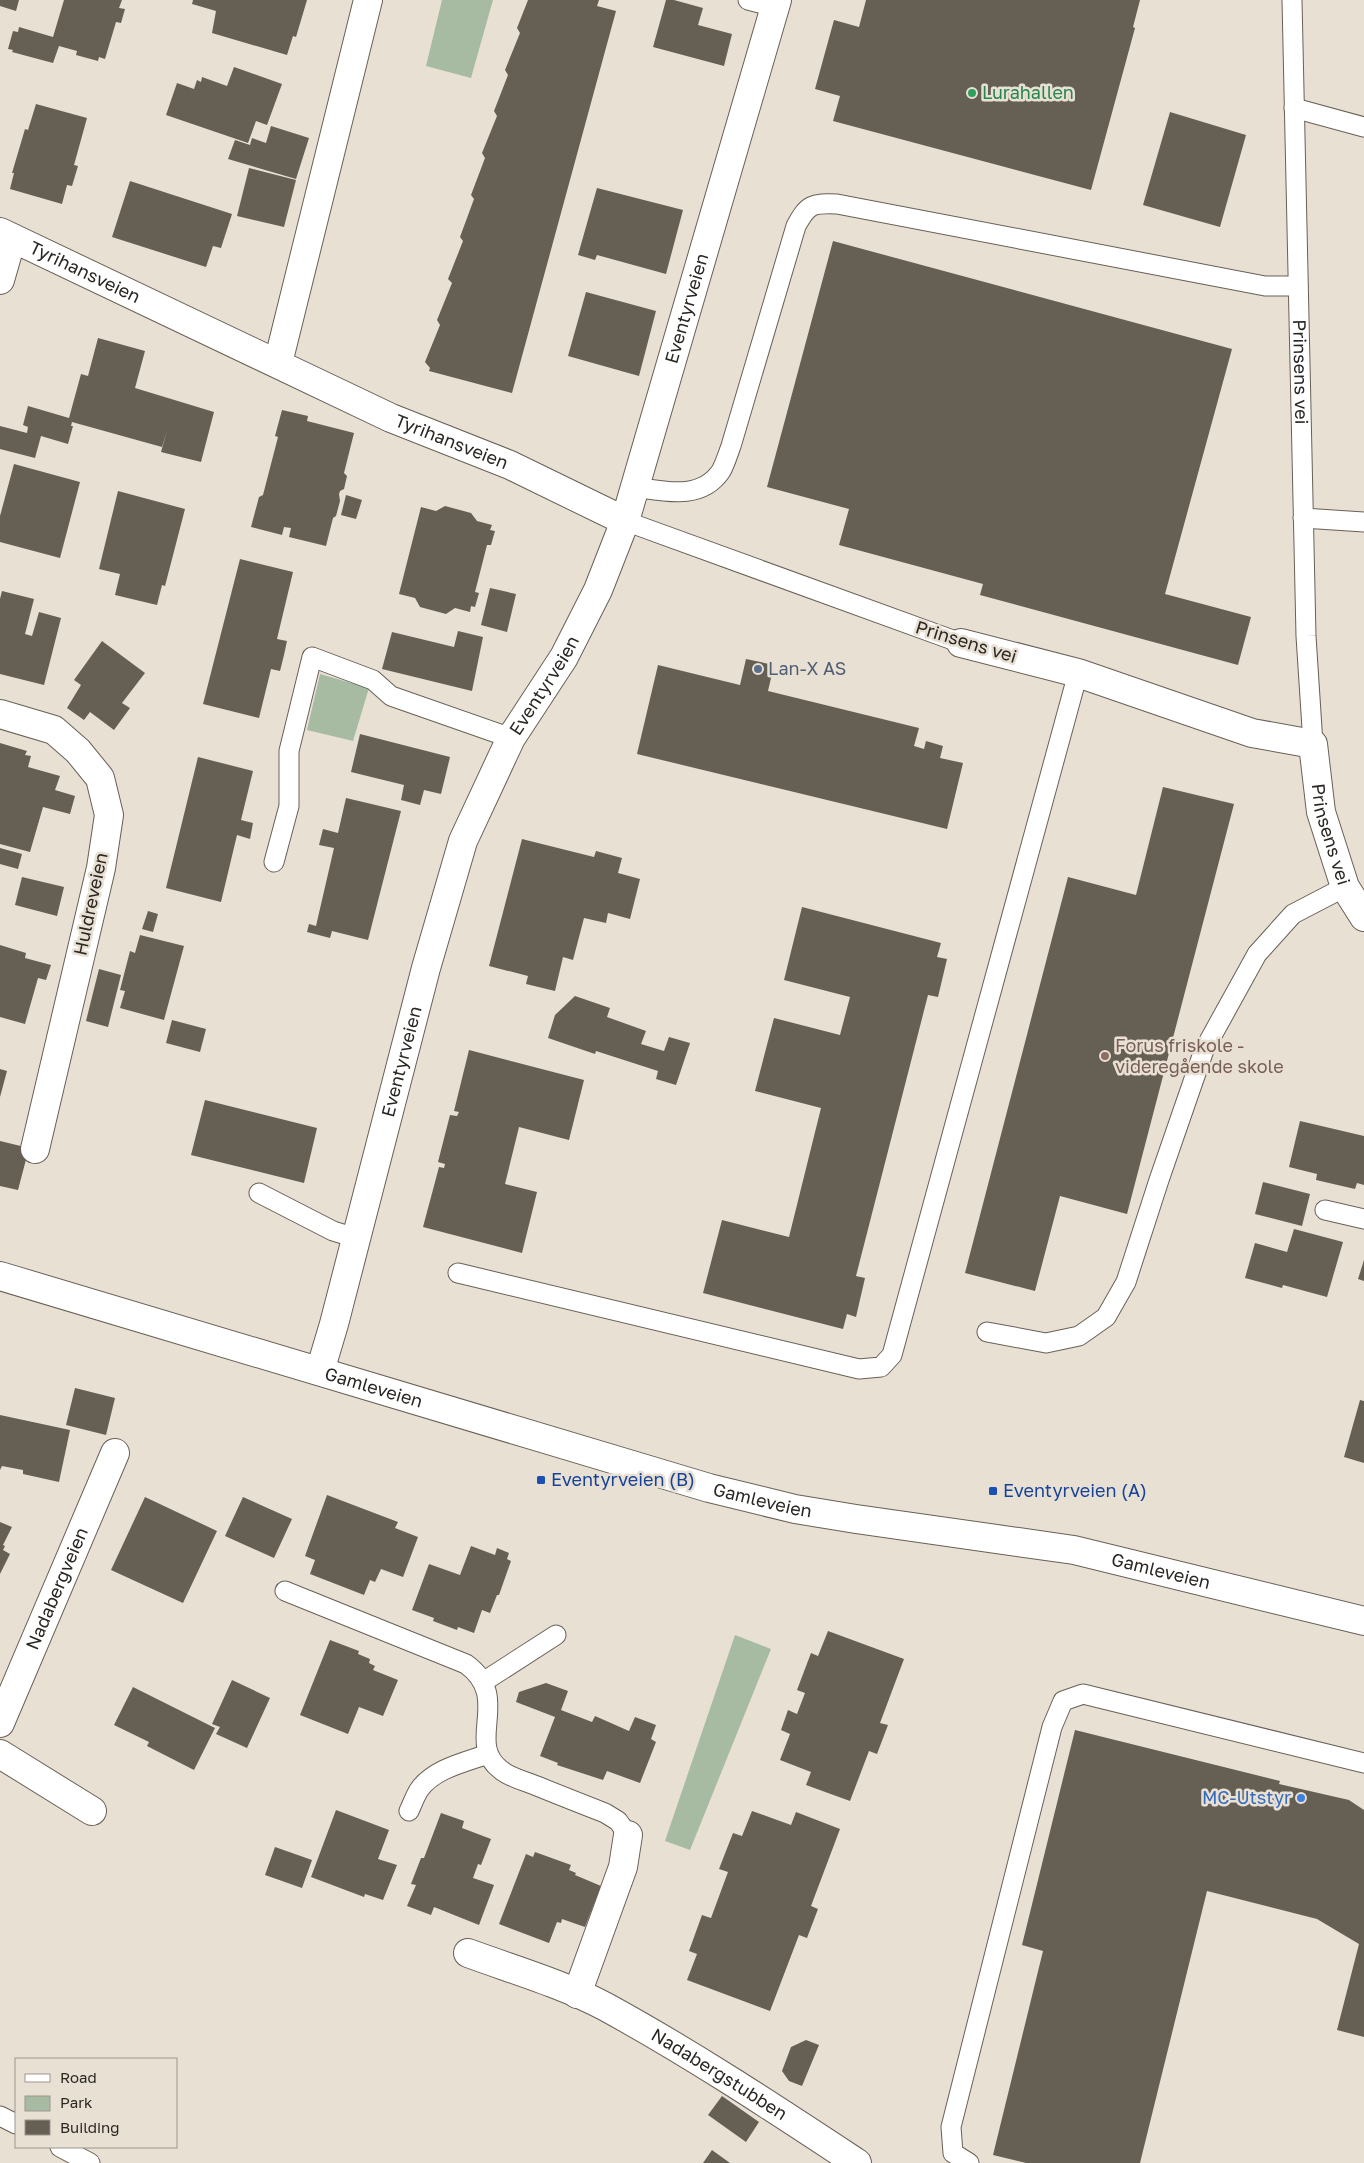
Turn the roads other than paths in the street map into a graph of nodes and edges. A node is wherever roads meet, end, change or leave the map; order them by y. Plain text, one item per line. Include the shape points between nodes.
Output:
1 (368, 0) edge
2 (748, 0) edge
3 (1292, 0) edge
4 (776, 3) edge
5 (1294, 108) junction
6 (1364, 127) edge
7 (6, 235) edge
8 (0, 280) edge
9 (1298, 286) junction
10 (278, 363) junction
11 (635, 487) junction
12 (1303, 518) junction
13 (625, 521) junction
14 (1364, 522) edge
15 (961, 643) joint
16 (1078, 673) junction
17 (0, 714) edge
18 (511, 738) junction
19 (1313, 744) junction
20 (274, 862) dead end
21 (1345, 887) junction
22 (1364, 917) edge
23 (35, 1149) dead end
24 (259, 1193) dead end
25 (1326, 1210) dead end
26 (1364, 1219) edge
27 (356, 1238) junction
28 (458, 1272) dead end
29 (0, 1276) edge
30 (987, 1332) dead end
31 (320, 1372) junction
32 (115, 1453) dead end
33 (285, 1591) dead end
34 (1364, 1621) edge
35 (556, 1635) dead end
36 (483, 1682) junction
37 (0, 1723) edge
38 (0, 1754) edge
39 (488, 1754) junction
40 (1364, 1763) edge
41 (92, 1811) dead end
42 (409, 1811) dead end
43 (628, 1835) joint
44 (468, 1953) dead end
45 (577, 1994) junction
46 (0, 2116) edge
47 (15, 2124) edge
48 (62, 2148) edge
49 (955, 2160) edge
50 (90, 2163) edge
51 (857, 2163) edge

1 - 10 street
2 - 4 lane
3 - 5 lane, Prinsens vei
4 - 11 street, Eventyrveien
5 - 6 lane
5 - 9 lane, Prinsens vei
7 - 8 street
7 - 10 street, Tyrihansveien
9 - 11 lane via 1265,286 846,205 816,203 804,211 796,226 731,446 720,472 702,488 678,493
9 - 12 lane, Prinsens vei
10 - 13 street, Tyrihansveien via 391,418 510,465
11 - 13 street, Eventyrveien
12 - 14 lane
12 - 19 lane, Prinsens vei
13 - 15 lane, Prinsens vei
13 - 18 street, Eventyrveien via 598,590 564,657
15 - 16 street, Prinsens vei
16 - 19 street, Prinsens vei via 1252,733
16 - 28 lane via 892,1355 881,1367 859,1368
17 - 23 street, Huldreveien via 54,730 78,751 100,778 109,815 101,868
18 - 20 lane via 391,696 373,680 312,657 289,750 288,806
18 - 27 street, Eventyrveien via 463,841 426,968
19 - 21 street, Prinsens vei via 1321,812
21 - 22 street, Prinsens vei
21 - 30 lane via 1293,914 1257,954 1204,1050 1126,1282 1106,1317 1078,1336 1046,1342
24 - 27 lane via 333,1231
25 - 26 lane
27 - 31 street, Eventyrveien
29 - 31 street, Gamleveien
31 - 34 street, Gamleveien via 709,1488 795,1509 1074,1550
32 - 37 street, Nadabergveien
33 - 36 lane via 466,1664
35 - 36 lane
36 - 39 lane via 489,1700 485,1743
38 - 41 street
39 - 42 lane via 449,1768 428,1780 419,1789
39 - 43 lane via 502,1770 605,1813 618,1821
40 - 49 lane via 1083,1694 1063,1701 1052,1727 951,2127
43 - 45 street via 623,1867
44 - 45 street, Nadabergstubben
45 - 51 street, Nadabergstubben via 605,2007 758,2098
46 - 47 lane
48 - 50 lane

